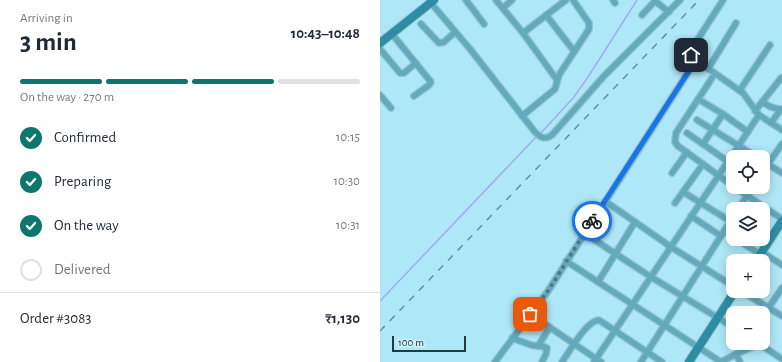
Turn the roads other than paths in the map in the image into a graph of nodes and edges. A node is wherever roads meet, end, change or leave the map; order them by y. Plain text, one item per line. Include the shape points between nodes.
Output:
1 (466, 0) edge
2 (496, 0) edge
3 (512, 0) edge
4 (566, 0) edge
5 (573, 0) edge
6 (680, 0) edge
7 (723, 0) edge
8 (430, 1) edge
9 (503, 8) junction
10 (669, 12) junction
11 (546, 15) junction
12 (642, 15) dead end
13 (736, 23) dead end
14 (421, 24) dead end
15 (484, 24) dead end
16 (455, 32) junction
17 (523, 33) junction
18 (392, 34) junction
19 (380, 37) edge
20 (380, 44) edge
21 (770, 45) dead end
22 (380, 49) edge
23 (574, 51) junction
24 (696, 60) junction
25 (416, 63) junction
26 (708, 69) junction
27 (712, 78) dead end
28 (781, 78) dead end
29 (557, 80) junction
30 (740, 90) junction
31 (380, 95) edge
32 (414, 96) dead end
33 (698, 99) junction
34 (762, 102) junction
35 (391, 108) dead end
36 (781, 109) edge
37 (757, 113) junction
38 (723, 114) junction
39 (522, 116) junction
40 (697, 120) dead end
41 (771, 123) junction
42 (713, 130) junction
43 (782, 130) edge
44 (748, 132) junction
45 (687, 133) dead end
46 (702, 144) junction
47 (782, 144) edge
48 (738, 146) junction
49 (736, 150) edge
50 (745, 150) edge
51 (687, 152) junction
52 (770, 158) edge
53 (726, 160) edge
54 (703, 164) junction
55 (770, 165) edge
56 (726, 167) edge
57 (672, 173) dead end
58 (782, 173) edge
59 (718, 175) junction
60 (726, 181) edge
61 (683, 192) junction
62 (744, 194) edge
63 (747, 196) junction
64 (605, 201) junction
65 (743, 202) edge
66 (675, 203) dead end
67 (700, 203) junction
68 (691, 216) junction
69 (726, 216) edge
70 (782, 220) edge
71 (635, 222) junction
72 (726, 228) edge
73 (584, 233) junction
74 (722, 234) junction
75 (726, 235) edge
76 (745, 246) edge
77 (671, 247) junction
78 (616, 253) junction
79 (756, 254) edge
80 (760, 254) edge
81 (770, 260) edge
82 (566, 261) junction
83 (782, 265) edge
84 (701, 266) junction
85 (651, 277) junction
86 (598, 282) junction
87 (726, 282) edge
88 (782, 288) edge
89 (683, 296) junction
90 (731, 298) edge
91 (753, 298) edge
92 (633, 304) junction
93 (766, 306) edge
94 (770, 306) edge
95 (770, 309) edge
96 (530, 314) junction
97 (782, 316) edge
98 (718, 318) junction
99 (726, 323) edge
100 (666, 324) junction
101 (550, 327) junction
102 (615, 331) junction
103 (512, 338) junction
104 (575, 344) junction
105 (538, 346) junction
106 (699, 347) junction
107 (744, 350) edge
108 (768, 350) edge
109 (647, 352) junction
110 (736, 354) junction
111 (782, 359) edge
112 (597, 361) edge
113 (495, 362) edge
114 (542, 362) edge
115 (562, 362) edge
116 (641, 362) edge
117 (662, 362) edge
118 (689, 362) edge
119 (721, 362) edge
120 (740, 362) edge

1 - 15 street
2 - 9 street
3 - 9 street
4 - 11 street
5 - 23 street via 590,26
6 - 10 street
7 - 24 street via 691,50 691,55
8 - 16 street
8 - 18 street
8 - 19 street
9 - 17 street
10 - 12 street via 655,1
10 - 39 street via 604,76 552,135 540,138
11 - 17 street
11 - 23 street
13 - 26 street
14 - 16 street via 439,43 444,42
16 - 39 street
17 - 29 street
18 - 20 street
18 - 25 street
21 - 30 street
22 - 25 street via 400,73 404,73
23 - 29 street
24 - 26 street
24 - 64 street
25 - 32 street via 431,82
26 - 30 street
27 - 33 street
28 - 34 street
29 - 39 street via 555,89
30 - 37 street
31 - 35 street
33 - 38 street
33 - 51 street via 674,138
34 - 36 street
34 - 37 street
36 - 41 street
37 - 41 street
37 - 44 street
38 - 42 street
38 - 44 street
40 - 42 street
41 - 43 street
42 - 46 street
42 - 48 street
44 - 48 street
45 - 46 street
46 - 53 street
47 - 52 street
48 - 49 street
48 - 50 street
51 - 54 street
51 - 57 street
54 - 59 street
54 - 61 street
55 - 58 street
56 - 59 street
59 - 60 street
59 - 67 street
61 - 66 street
61 - 67 street
62 - 63 street
63 - 65 street
63 - 70 street
64 - 71 street
64 - 73 street
67 - 68 street
67 - 69 street
68 - 74 street
68 - 77 street
70 - 80 street
71 - 77 street
71 - 78 street
72 - 74 street
73 - 78 street
73 - 82 street
74 - 75 street
74 - 84 street
76 - 79 street
77 - 84 street
77 - 85 street
78 - 85 street
78 - 86 street
81 - 83 street
82 - 86 street
82 - 96 street
84 - 87 street
84 - 89 street
85 - 89 street
85 - 92 street
86 - 92 street
88 - 94 street
89 - 98 street
89 - 100 street
90 - 98 street
91 - 93 street
92 - 100 street
92 - 102 street
95 - 97 street
96 - 101 street
96 - 103 street
98 - 99 street
98 - 106 street
100 - 106 street
100 - 109 street
101 - 104 street
101 - 105 street
102 - 104 street via 599,320 595,321 587,327
102 - 109 street
102 - 112 street
103 - 105 street
103 - 113 street
104 - 112 street
104 - 115 street
105 - 114 street via 547,350
106 - 118 street
106 - 119 street
107 - 110 street
108 - 111 street
109 - 116 street
109 - 117 street
110 - 119 street
110 - 120 street

